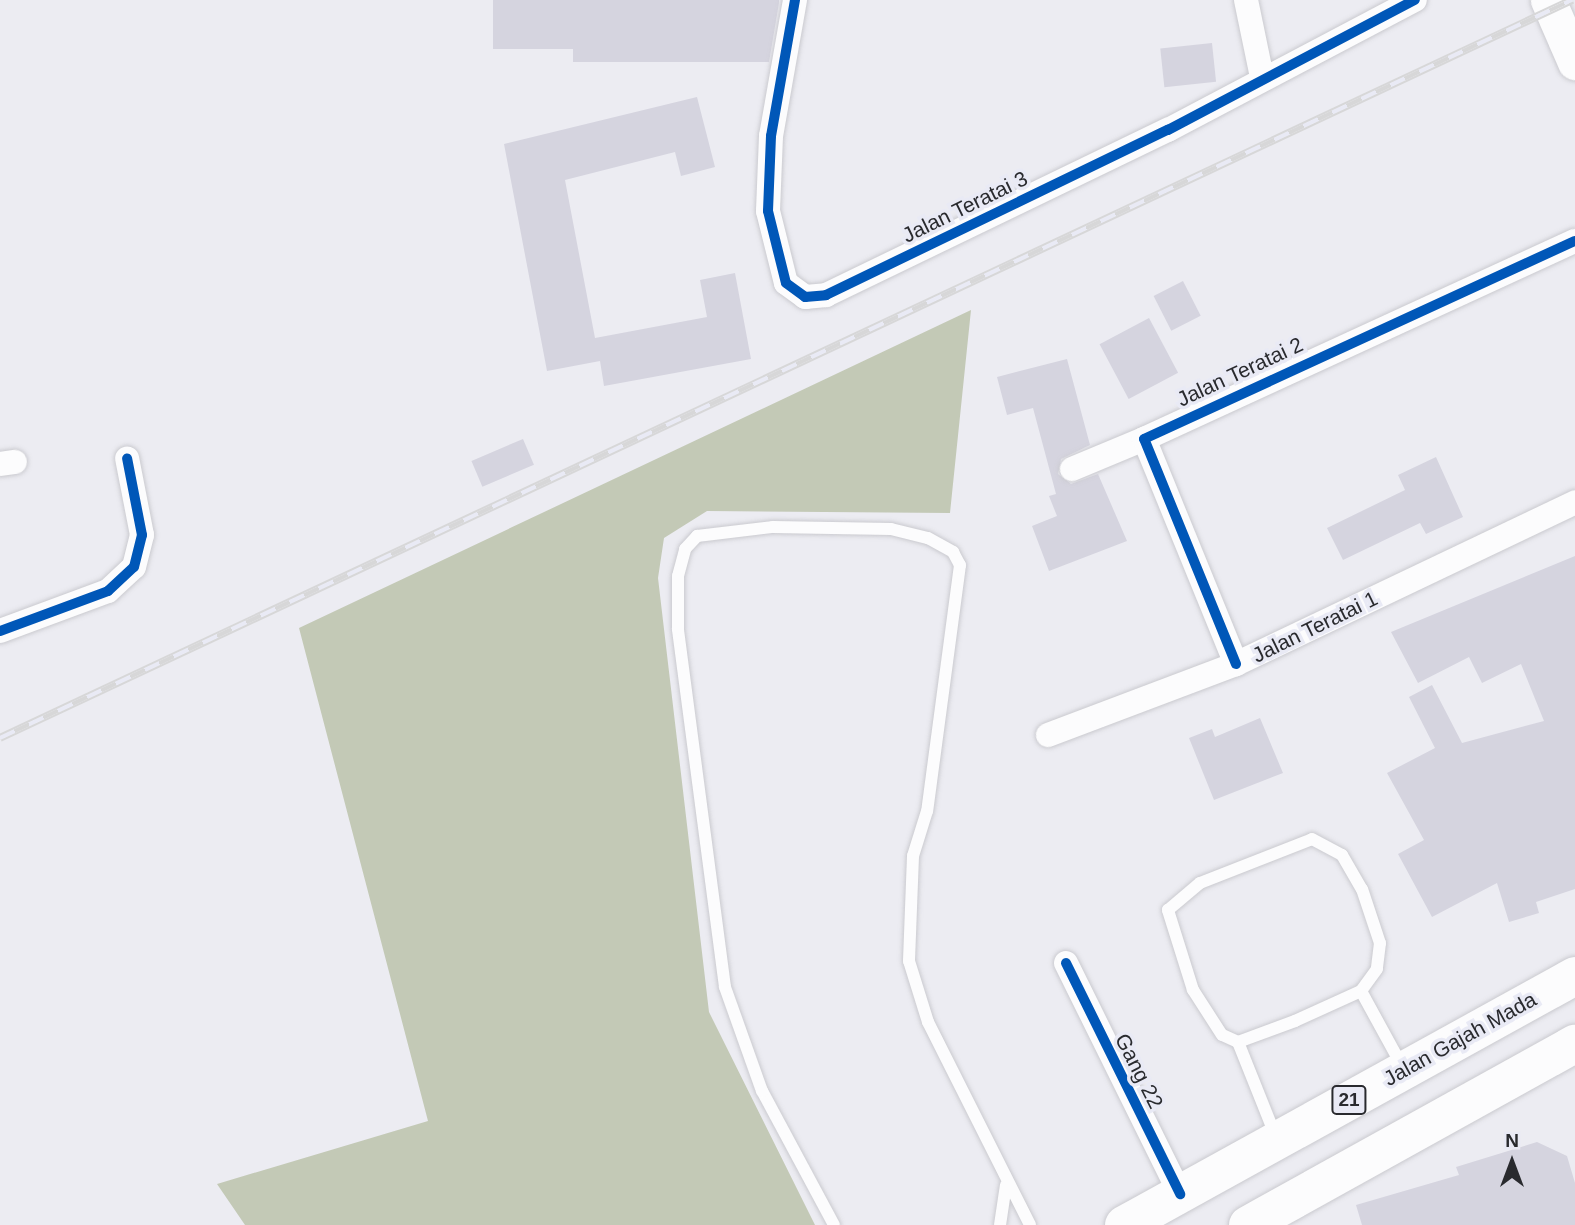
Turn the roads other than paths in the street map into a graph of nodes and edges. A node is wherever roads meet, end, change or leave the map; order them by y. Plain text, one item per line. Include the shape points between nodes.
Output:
1 (795, 0) edge
2 (1246, 0) edge
3 (1415, 0) edge
4 (1548, 0) edge
5 (1572, 46) edge
6 (1262, 77) junction
7 (1575, 241) edge
8 (1143, 439) junction
9 (127, 458) dead end
10 (1072, 469) dead end
11 (1575, 502) edge
12 (0, 631) edge
13 (1236, 664) junction
14 (1048, 735) dead end
15 (1066, 963) dead end
16 (1575, 975) edge
17 (1361, 991) junction
18 (1238, 1042) junction
19 (1575, 1044) edge
20 (1404, 1070) junction
21 (1278, 1140) junction
22 (1006, 1183) junction
23 (1180, 1194) junction
24 (834, 1225) edge
25 (1000, 1225) edge
26 (1030, 1225) edge
27 (1124, 1225) edge
28 (1248, 1225) edge

1 - 6 street, Jalan Teratai 3 via 771,136 768,211 786,283 805,297 826,295 1095,166
2 - 6 street
3 - 6 street, Jalan Teratai 3
4 - 5 main road
7 - 8 street, Jalan Teratai 2
8 - 10 street, Jalan Teratai 2
8 - 13 street
9 - 12 street via 142,535 134,567 108,591
11 - 13 street, Jalan Teratai 1
13 - 14 street, Jalan Teratai 1
15 - 23 street, Gang 22
16 - 20 highway, Jalan Gajah Mada / 21
17 - 18 lane
17 - 18 lane via 1377,969 1380,943 1362,889 1333,849 1312,839 1200,883 1168,909 1171,933 1193,990 1222,1035
17 - 20 lane
18 - 21 lane
19 - 28 highway
20 - 21 highway, Jalan Gajah Mada / 21
21 - 23 highway, Jalan Gajah Mada / 21
22 - 24 lane via 928,1022 909,961 912,856 928,811 960,565 953,552 928,538 891,529 774,527 697,536 685,549 678,576 678,629 725,987 762,1091
22 - 25 lane
22 - 26 lane
23 - 27 highway, Jalan Gajah Mada / 21

